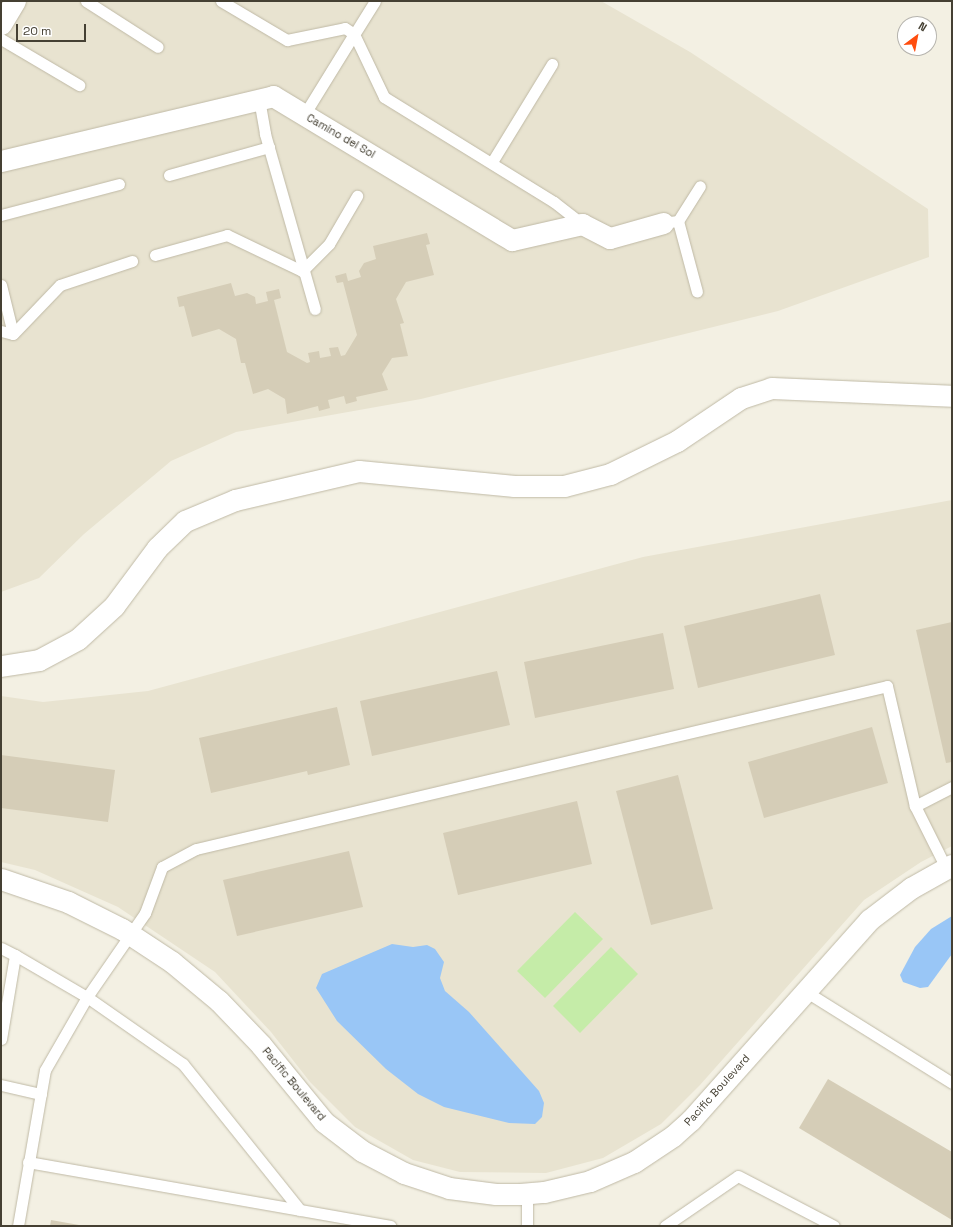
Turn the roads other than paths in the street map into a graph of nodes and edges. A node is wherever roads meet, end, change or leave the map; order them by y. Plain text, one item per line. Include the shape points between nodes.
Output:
1 (15, 1) edge
2 (86, 1) edge
3 (221, 1) edge
4 (375, 1) edge
5 (1, 24) edge
6 (354, 34) junction
7 (1, 39) edge
8 (158, 47) dead end
9 (552, 64) dead end
10 (79, 86) dead end
11 (258, 98) junction
12 (304, 115) junction
13 (269, 147) junction
14 (1, 161) edge
15 (492, 162) junction
16 (169, 175) dead end
17 (119, 184) dead end
18 (700, 186) dead end
19 (357, 196) dead end
20 (1, 214) edge
21 (671, 222) junction
22 (582, 224) junction
23 (155, 255) dead end
24 (132, 262) dead end
25 (302, 271) junction
26 (1, 285) edge
27 (697, 292) dead end
28 (315, 309) dead end
29 (1, 331) edge
30 (13, 334) junction
31 (952, 396) edge
32 (1, 666) edge
33 (952, 787) edge
34 (916, 806) junction
35 (949, 866) edge
36 (1, 879) edge
37 (130, 935) junction
38 (1, 948) edge
39 (14, 955) junction
40 (805, 991) junction
41 (87, 997) junction
42 (1, 1039) edge
43 (952, 1083) edge
44 (1, 1085) edge
45 (41, 1094) junction
46 (28, 1162) junction
47 (527, 1193) junction
48 (300, 1210) junction
49 (18, 1226) edge
50 (390, 1226) edge
51 (527, 1226) edge
52 (665, 1226) edge
53 (834, 1226) edge

1 - 5 street
2 - 8 lane
3 - 6 lane via 287,40 345,28
4 - 6 lane
6 - 12 lane
6 - 15 lane via 384,97
7 - 10 lane
9 - 15 lane
11 - 12 street, Camino del Sol via 273,96
11 - 13 lane
11 - 14 street, Camino del Sol
12 - 22 street, Camino del Sol via 512,240
13 - 16 lane
13 - 25 lane
15 - 22 lane via 554,202
17 - 20 lane
18 - 21 lane
19 - 25 lane via 329,244
21 - 22 street via 610,238
21 - 27 lane
23 - 25 lane via 227,234
24 - 30 lane via 60,285
25 - 28 lane
26 - 30 lane
29 - 30 lane
31 - 32 street via 771,388 741,398 677,441 610,474 564,486 514,486 359,471 235,500 185,521 157,548 114,606 78,639 39,660
33 - 34 lane
34 - 35 lane
34 - 37 lane via 887,686 196,849 162,867 145,913
35 - 40 street, Pacific Boulevard via 911,888 869,920
36 - 37 street, Pacific Boulevard via 68,902
37 - 41 lane
37 - 47 street, Pacific Boulevard via 172,962 219,1001 261,1045 324,1122 362,1151 404,1173 449,1188 496,1194
38 - 39 lane
39 - 41 lane
39 - 42 lane
40 - 43 lane
40 - 47 street, Pacific Boulevard via 691,1120 654,1150 634,1162 590,1181
41 - 45 lane via 45,1070
41 - 48 lane via 183,1064
44 - 45 lane
45 - 46 lane
46 - 48 lane
46 - 49 lane
47 - 51 lane
48 - 50 lane
52 - 53 lane via 738,1176

